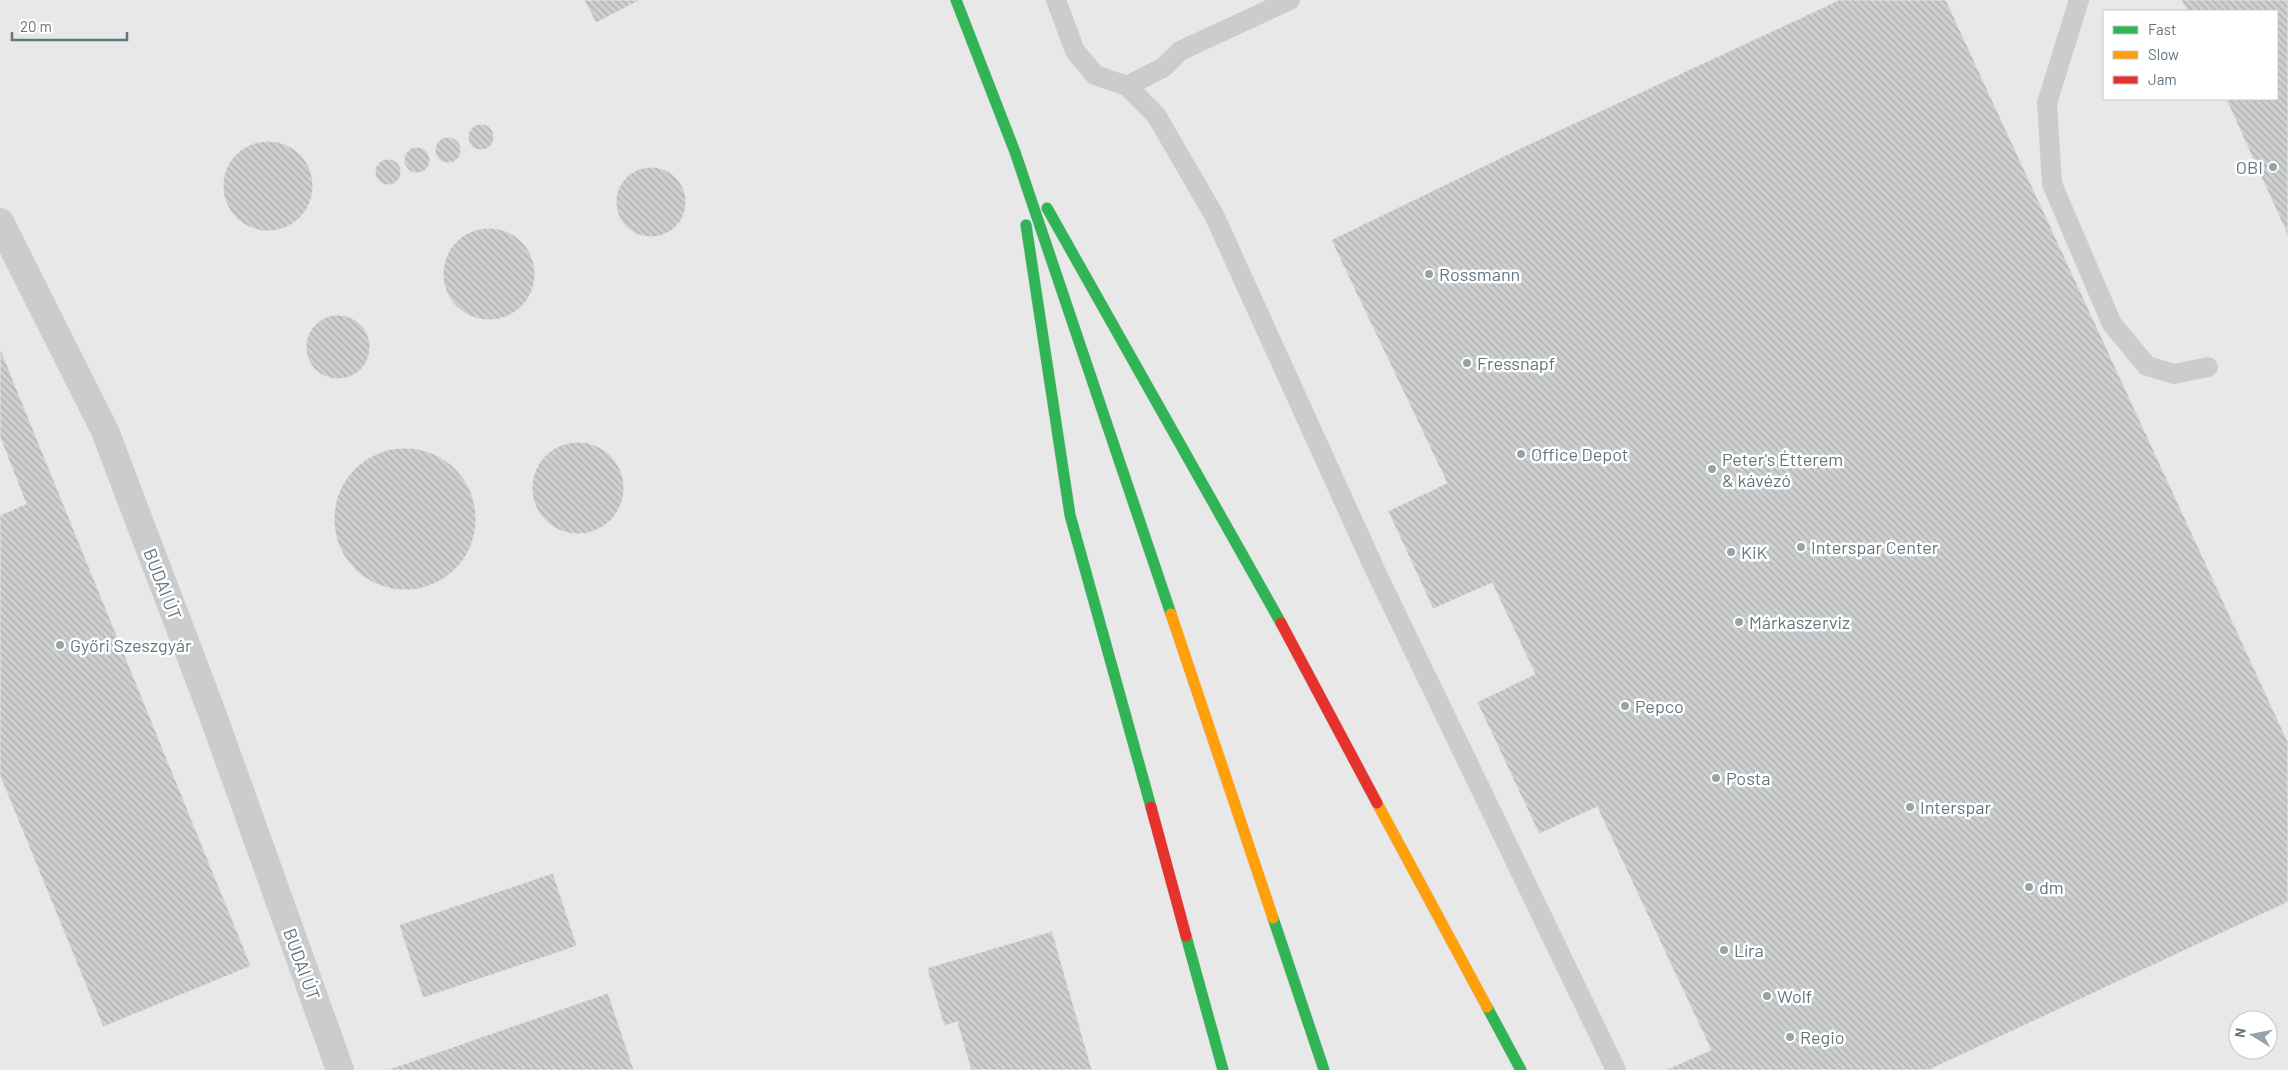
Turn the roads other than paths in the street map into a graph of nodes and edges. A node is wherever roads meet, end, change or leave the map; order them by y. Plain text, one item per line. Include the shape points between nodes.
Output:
1 (956, 0) edge
2 (1056, 0) edge
3 (1290, 0) edge
4 (2079, 0) edge
5 (1127, 86) junction
6 (1015, 152) junction
7 (0, 222) edge
8 (2208, 367) dead end
9 (340, 1070) edge
10 (1223, 1070) edge
11 (1324, 1070) edge
12 (1521, 1070) edge
13 (1616, 1070) edge

1 - 6 main road
2 - 5 lane via 1075,51 1095,75
3 - 5 lane via 1180,51 1164,67
4 - 8 lane via 2047,103 2052,184 2112,324 2147,366 2174,374
5 - 13 lane via 1156,115 1214,215 1376,572
6 - 10 main road via 1070,515
6 - 11 main road
6 - 12 main road via 1263,592
7 - 9 street, BUDAI ÚT via 105,431 211,710

